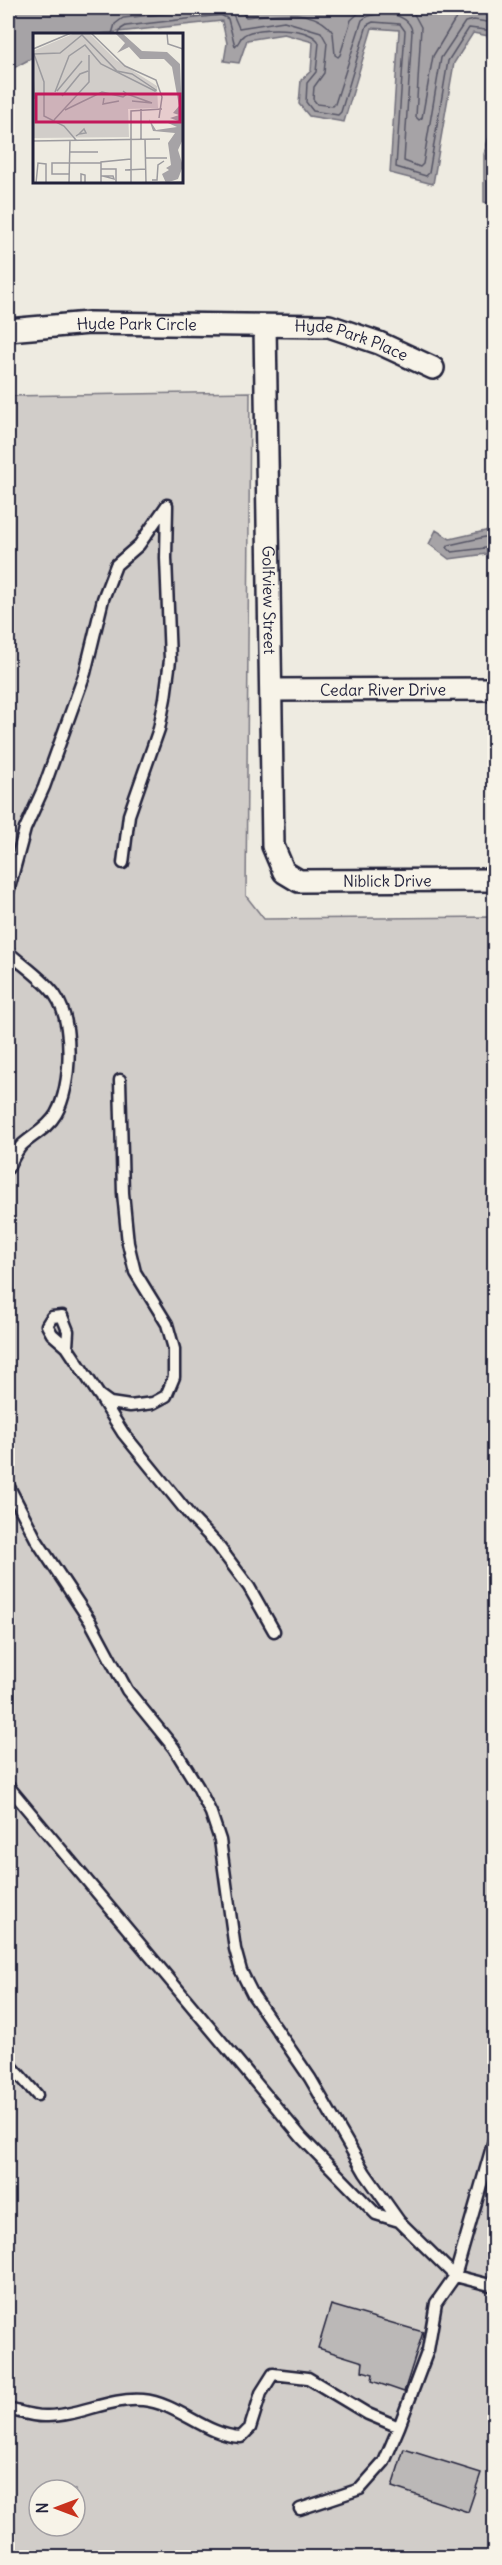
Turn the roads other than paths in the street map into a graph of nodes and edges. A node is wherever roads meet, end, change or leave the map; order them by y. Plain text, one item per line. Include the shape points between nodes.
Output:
1 (265, 326) junction
2 (8, 330) edge
3 (434, 368) dead end
4 (495, 689) edge
5 (272, 690) junction
6 (123, 863) dead end
7 (284, 872) joint
8 (495, 880) edge
9 (8, 892) edge
10 (8, 952) edge
11 (120, 1080) dead end
12 (8, 1168) edge
13 (67, 1347) dead end
14 (99, 1395) junction
15 (8, 1485) edge
16 (274, 1631) dead end
17 (8, 1786) edge
18 (8, 2062) edge
19 (37, 2095) dead end
20 (495, 2140) edge
21 (399, 2220) junction
22 (455, 2276) junction
23 (495, 2286) edge
24 (8, 2409) edge
25 (399, 2427) junction
26 (300, 2509) dead end

1 - 2 street, Hyde Park Circle via 89,323
1 - 3 street, Hyde Park Place via 328,326
1 - 5 street, Golfview Street
4 - 5 street, Cedar River Drive
5 - 7 street, Golfview Street via 273,846
6 - 9 lane via 129,815 159,729 170,660 167,505 139,545 116,565 103,599 85,673 25,829
7 - 8 street, Niblick Drive via 299,881
10 - 12 lane via 54,994 64,1014 68,1045 67,1077 55,1116 20,1147
11 - 14 lane via 128,1243 135,1272 167,1324 174,1349 174,1377 166,1396 153,1403 130,1406 110,1403
13 - 14 lane
14 - 16 lane via 123,1432 249,1587
15 - 21 lane via 37,1541 90,1621 127,1690 174,1748 198,1787 220,1840 241,1971 365,2173
17 - 21 lane via 302,2138 376,2214
18 - 19 lane
20 - 22 lane
21 - 22 lane
22 - 23 lane
22 - 25 lane via 436,2303 428,2350
24 - 25 lane via 49,2416 144,2400 229,2437 241,2437 250,2428 261,2393 273,2374 308,2378 368,2414
25 - 26 lane via 384,2462 360,2489

